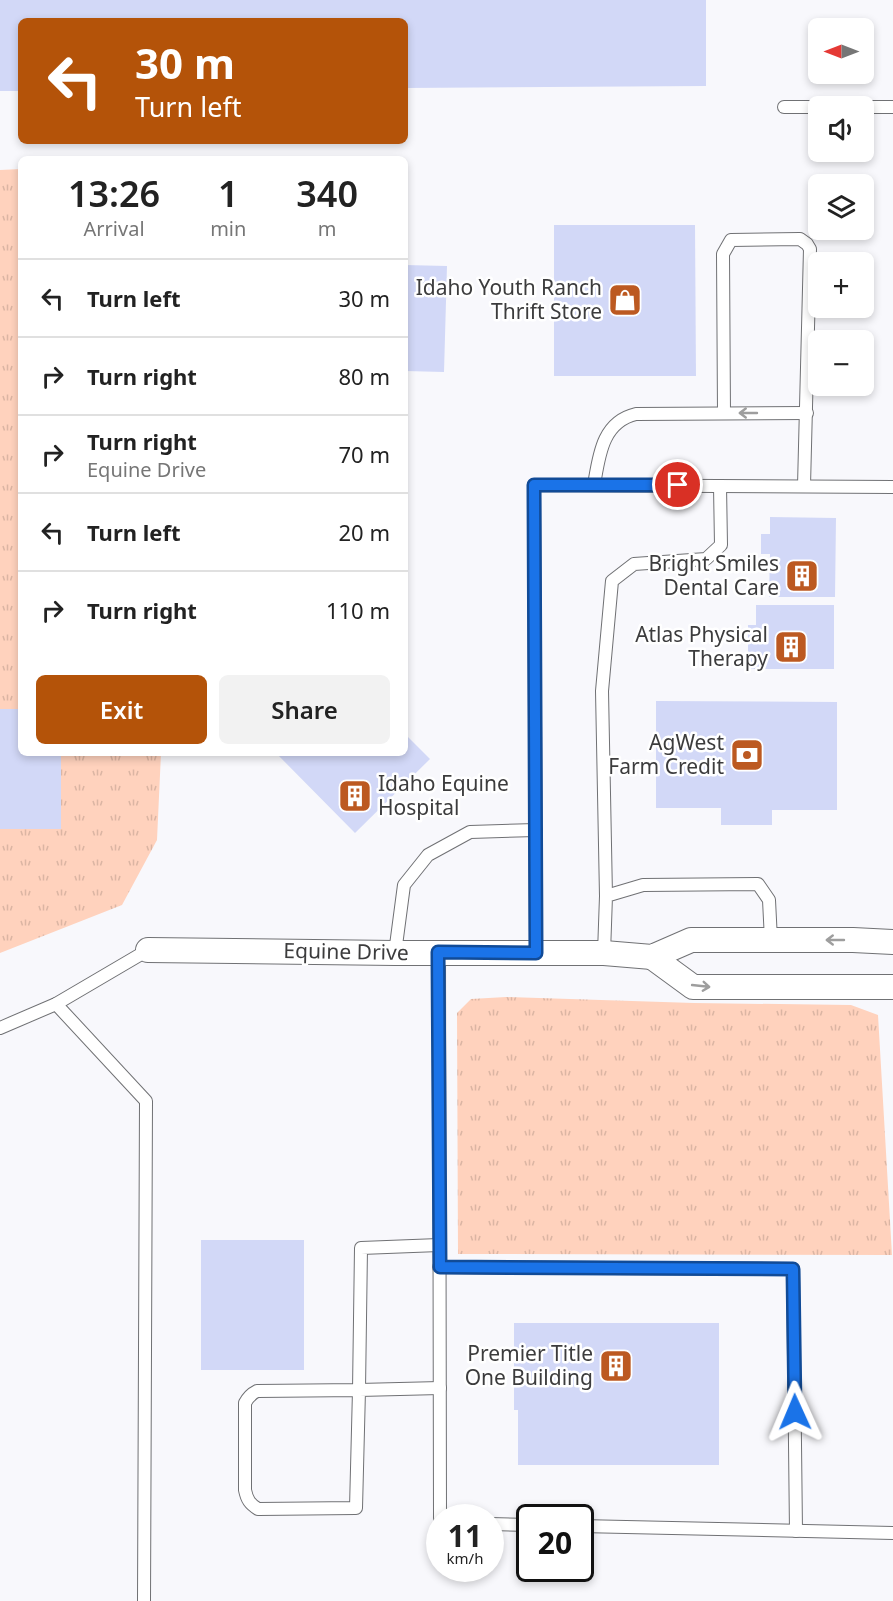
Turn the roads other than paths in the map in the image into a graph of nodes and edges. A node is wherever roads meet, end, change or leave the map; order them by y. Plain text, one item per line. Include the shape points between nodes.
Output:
1 (784, 107) dead end
2 (808, 107) edge
3 (874, 107) edge
4 (893, 107) edge
5 (724, 413) junction
6 (807, 413) junction
7 (594, 485) junction
8 (720, 486) junction
9 (804, 486) junction
10 (893, 487) edge
11 (536, 830) junction
12 (606, 896) junction
13 (771, 940) junction
14 (893, 942) edge
15 (148, 950) joint
16 (438, 952) junction
17 (395, 953) junction
18 (536, 953) junction
19 (604, 953) junction
20 (652, 957) junction
21 (893, 987) edge
22 (56, 1004) junction
23 (0, 1028) edge
24 (439, 1245) junction
25 (440, 1267) junction
26 (440, 1388) junction
27 (359, 1390) junction
28 (440, 1504) edge
29 (594, 1526) edge
30 (796, 1531) junction
31 (893, 1533) edge
32 (144, 1601) edge

1 - 2 lane
3 - 4 lane
6 -> 5 lane
5 - 6 lane via 723,254 731,240 800,239 810,249
5 - 7 lane via 624,417 615,424 601,449
6 - 9 lane
7 - 8 lane
7 - 11 lane via 534,485
8 - 9 lane
8 - 12 lane via 721,544 706,559 634,564 612,581 602,691
9 - 10 lane
11 - 17 lane via 470,832 428,855 404,885
11 - 18 lane
12 - 13 lane via 643,885 758,884 769,900
12 - 19 lane
14 -> 13 street, Equine Drive
13 - 20 street, Equine Drive via 692,940
15 - 17 street, Equine Drive
15 - 22 lane
16 - 17 street, Equine Drive
16 - 18 street, Equine Drive
16 - 24 lane
18 - 19 street, Equine Drive
19 - 20 street, Equine Drive
20 -> 21 street via 693,987
22 - 23 lane
22 - 32 lane via 146,1101
24 - 25 lane
24 - 27 lane via 361,1248
25 - 26 lane
25 - 30 lane via 793,1269
26 - 27 lane
26 - 28 lane
27 - 27 lane via 252,1394 245,1403 245,1490 252,1505 258,1509 357,1508
29 - 30 lane
30 - 31 lane

